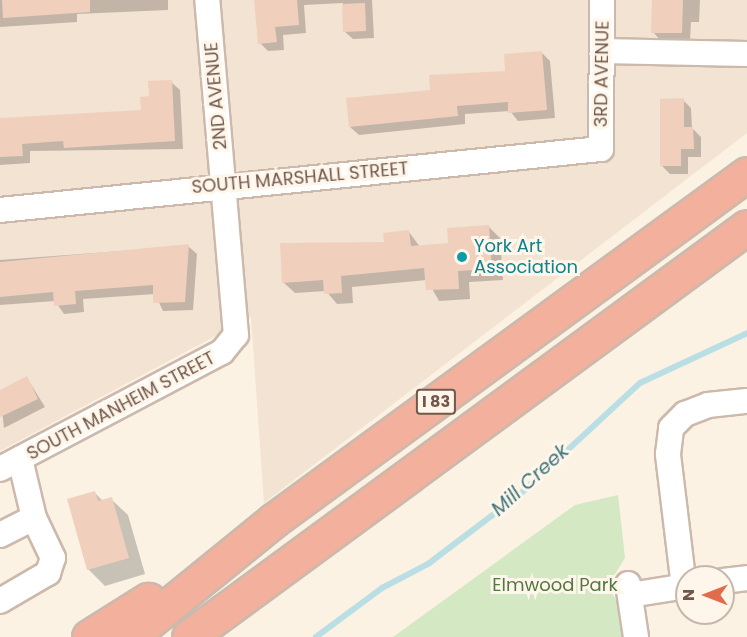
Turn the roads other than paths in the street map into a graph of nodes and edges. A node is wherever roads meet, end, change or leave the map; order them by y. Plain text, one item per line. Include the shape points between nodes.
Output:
1 (207, 0) edge
2 (602, 0) edge
3 (602, 51) junction
4 (747, 54) edge
5 (601, 149) joint
6 (747, 174) edge
7 (224, 185) junction
8 (0, 210) edge
9 (747, 227) edge
10 (236, 335) joint
11 (747, 401) edge
12 (10, 464) edge
13 (34, 518) junction
14 (274, 520) junction
15 (0, 535) edge
16 (683, 565) edge
17 (675, 587) edge
18 (0, 601) edge
19 (89, 637) edge
20 (130, 637) edge
21 (189, 637) edge
22 (636, 637) edge

1 - 7 street, 2ND AVENUE
2 - 3 street, 3RD AVENUE
3 - 4 street
3 - 5 street, 3RD AVENUE
5 - 7 street, SOUTH MARSHALL STREET
6 - 14 highway, I 83
7 - 8 street, SOUTH MARSHALL STREET
7 - 10 street, 2ND AVENUE
9 - 21 highway, I 83
10 - 12 street, SOUTH MANHEIM STREET via 222,352
11 - 16 street via 708,405 685,414 671,428 668,454
12 - 13 street
13 - 15 street
13 - 18 street via 53,558 48,573
14 - 19 highway
14 - 20 highway, I 83
17 - 22 street via 629,589

